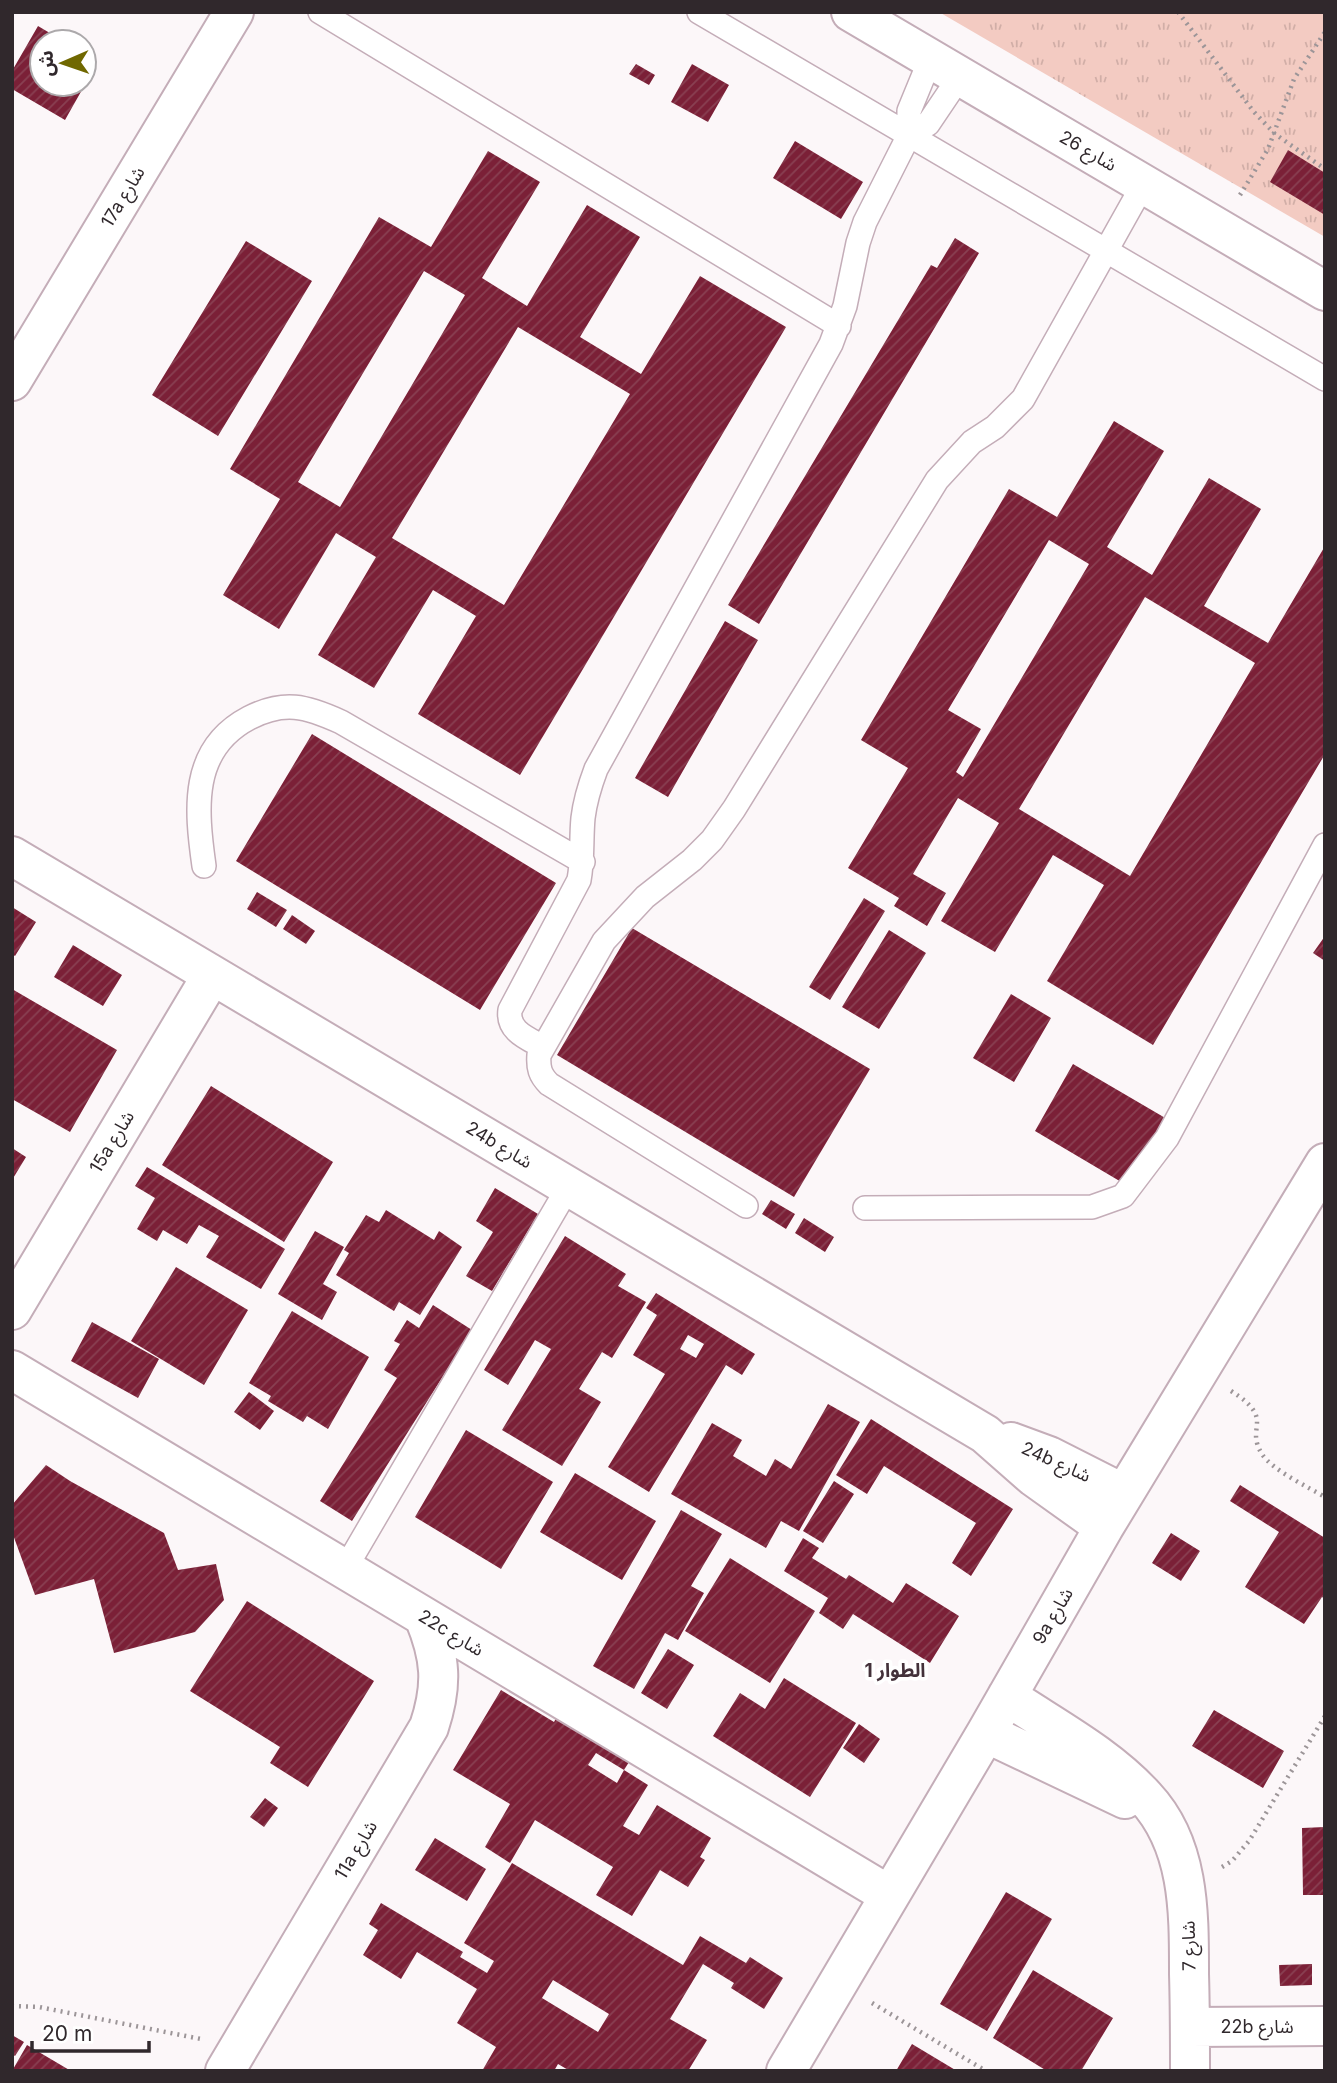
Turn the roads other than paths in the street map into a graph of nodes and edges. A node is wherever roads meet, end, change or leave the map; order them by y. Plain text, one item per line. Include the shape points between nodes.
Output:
1 (234, 12) edge
2 (699, 12) edge
3 (850, 12) edge
4 (323, 14) edge
5 (945, 69) junction
6 (909, 135) junction
7 (1144, 183) junction
8 (1105, 251) junction
9 (1325, 291) edge
10 (839, 326) junction
11 (23, 340) edge
12 (13, 379) edge
13 (1325, 379) edge
14 (1325, 845) edge
15 (12, 856) edge
16 (583, 862) junction
17 (204, 866) dead end
18 (1318, 874) edge
19 (212, 975) junction
20 (543, 1047) junction
21 (1325, 1163) edge
22 (569, 1186) junction
23 (746, 1206) dead end
24 (865, 1208) dead end
25 (12, 1310) edge
26 (12, 1370) edge
27 (985, 1434) junction
28 (1124, 1494) junction
29 (1104, 1527) junction
30 (345, 1569) junction
31 (424, 1617) junction
32 (1007, 1696) junction
33 (986, 1733) junction
34 (1165, 1825) junction
35 (889, 1895) junction
36 (1325, 2026) edge
37 (1190, 2027) junction
38 (232, 2058) edge
39 (786, 2071) edge
40 (1190, 2071) edge

1 - 11 street, 17a شارع
2 - 6 lane
3 - 5 street, شارع 26
4 - 10 lane
5 - 6 lane via 909,111
5 - 6 lane via 928,124
5 - 7 street, شارع 26
6 - 8 lane
6 - 10 lane via 865,222
7 - 8 lane
7 - 9 street, شارع 26
8 - 13 lane
8 - 20 lane via 1023,399 972,442 937,481 712,840 645,897 604,942
10 - 16 lane via 596,769 583,818
11 - 12 street, 17a شارع
14 - 18 lane
15 - 19 street, 24b شارع
16 - 17 lane via 341,722 294,706 264,711 236,725 213,747 198,803
16 - 20 lane via 573,895 510,1010 514,1030
18 - 24 lane via 1167,1138 1123,1196 1091,1207
19 - 22 street, 24b شارع
19 - 25 street, 15a شارع
20 - 23 lane via 538,1066 549,1084
21 - 28 street, 9a شارع
22 - 27 street, 24b شارع
22 - 30 lane
26 - 30 street, 22c شارع
27 - 28 street, 24b شارع via 1049,1456
27 - 29 street, 24b شارع via 1034,1477
28 - 29 street, 9a شارع
29 - 32 street, 9a شارع
30 - 31 street, 22c شارع
31 - 35 street, 22c شارع
31 - 38 street, 11a شارع via 438,1660 436,1706 429,1727
32 - 33 street, 9a شارع
32 - 34 street, شارع 7 via 1122,1774 1147,1798
33 - 34 street via 1109,1791
33 - 35 street, 9a شارع
34 - 37 street, شارع 7 via 1177,1851 1189,1914
35 - 39 street, 9a شارع
36 - 37 street, 22b شارع
37 - 40 street, شارع 7

